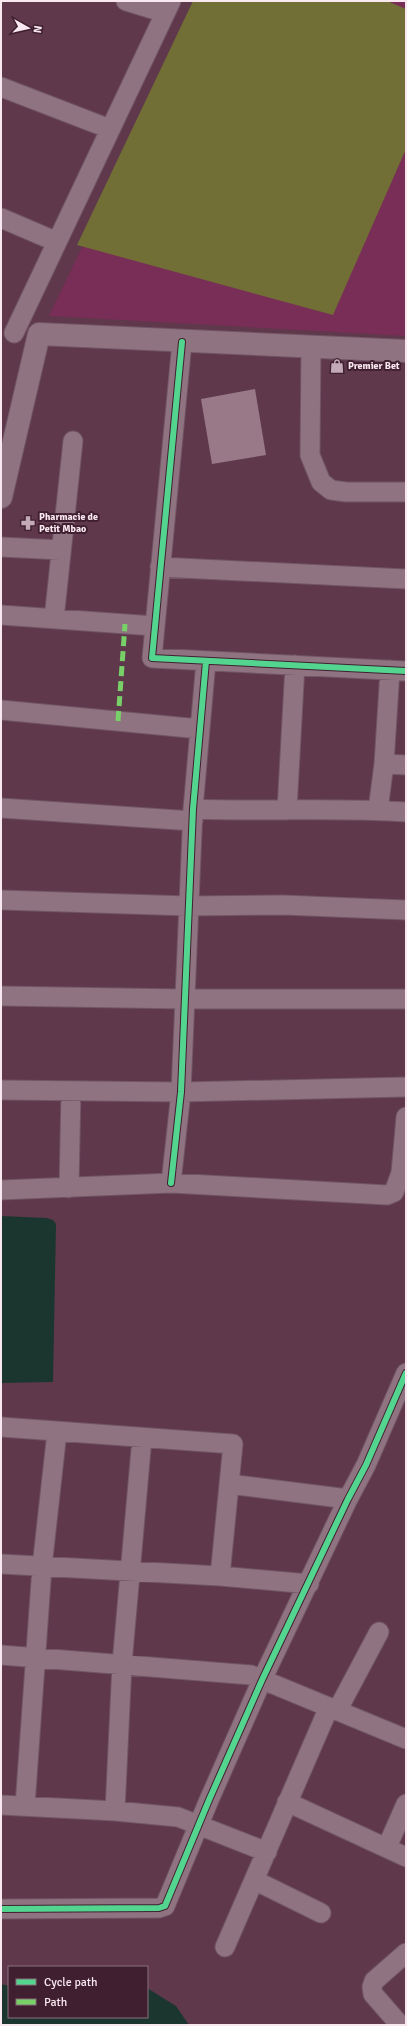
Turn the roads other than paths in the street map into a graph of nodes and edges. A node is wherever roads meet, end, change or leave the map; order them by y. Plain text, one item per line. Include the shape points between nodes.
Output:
1 (126, 1) edge
2 (168, 7) edge
3 (1, 87) edge
4 (110, 129) junction
5 (1, 218) edge
6 (57, 242) junction
7 (7, 333) edge
8 (39, 334) junction
9 (182, 342) junction
10 (311, 347) junction
11 (406, 351) edge
12 (73, 441) dead end
13 (406, 492) edge
14 (1, 497) edge
15 (1, 547) edge
16 (61, 550) junction
17 (160, 567) junction
18 (406, 579) edge
19 (1, 615) edge
20 (54, 619) junction
21 (154, 626) junction
22 (206, 661) junction
23 (295, 665) junction
24 (398, 671) edge
25 (1, 710) edge
26 (200, 729) junction
27 (384, 764) junction
28 (406, 765) edge
29 (1, 808) edge
30 (287, 810) junction
31 (378, 810) junction
32 (406, 812) edge
33 (193, 815) junction
34 (1, 900) edge
35 (188, 906) junction
36 (406, 910) edge
37 (1, 996) edge
38 (183, 999) junction
39 (406, 999) edge
40 (406, 1087) edge
41 (1, 1090) edge
42 (71, 1091) junction
43 (180, 1092) junction
44 (406, 1117) edge
45 (403, 1173) edge
46 (171, 1183) junction
47 (69, 1188) junction
48 (1, 1190) edge
49 (406, 1374) edge
50 (1, 1427) edge
51 (57, 1432) junction
52 (142, 1438) junction
53 (229, 1484) junction
54 (348, 1500) junction
55 (1, 1564) edge
56 (42, 1567) junction
57 (131, 1573) junction
58 (220, 1576) junction
59 (309, 1584) junction
60 (379, 1632) dead end
61 (1, 1655) edge
62 (35, 1658) junction
63 (122, 1664) junction
64 (262, 1680) junction
65 (333, 1709) junction
66 (406, 1739) edge
67 (287, 1802) junction
68 (406, 1804) edge
69 (1, 1806) edge
70 (25, 1806) junction
71 (115, 1811) junction
72 (198, 1826) junction
73 (387, 1847) junction
74 (267, 1852) junction
75 (406, 1857) edge
76 (254, 1880) junction
77 (1, 1910) edge
78 (322, 1913) dead end
79 (225, 1948) dead end
80 (406, 1953) edge
81 (400, 2025) edge

1 - 2 street
2 - 4 street
3 - 4 street
4 - 6 street
5 - 6 street
6 - 7 street
7 - 8 street
8 - 9 street
8 - 14 street
9 - 10 street
9 - 17 street
10 - 11 street
10 - 13 street via 310,455 321,482 331,490 346,492
12 - 16 street
15 - 16 street
16 - 20 street
17 - 18 street
17 - 21 street
19 - 20 street
20 - 21 street
21 - 22 street via 152,658
22 - 23 street
22 - 26 street
23 - 24 street
23 - 30 street
24 - 27 street
25 - 26 street
26 - 33 street
27 - 28 street
27 - 31 street
29 - 33 street
30 - 31 street
30 - 33 street
31 - 32 street
33 - 35 street
34 - 35 street
35 - 36 street via 283,905
35 - 38 street
37 - 38 street
38 - 39 street
38 - 43 street
40 - 43 street
41 - 42 street
42 - 43 street
42 - 47 street
43 - 46 street
44 - 45 street
45 - 46 street via 394,1192 387,1195
46 - 47 street
47 - 48 street
49 - 54 street
50 - 51 street
51 - 52 street
51 - 56 street
52 - 53 street via 232,1444
52 - 57 street
53 - 54 street
53 - 58 street
54 - 59 street
55 - 56 street
56 - 57 street
56 - 62 street
57 - 58 street
57 - 63 street
58 - 59 street
59 - 64 street
60 - 65 street
61 - 62 street
62 - 63 street
62 - 70 street
63 - 64 street via 237,1673
63 - 71 street
64 - 65 street
64 - 72 street
65 - 66 street
65 - 67 street
67 - 73 street
67 - 74 street
68 - 73 street
69 - 70 street
70 - 71 street
71 - 72 street via 178,1817
72 - 74 street
72 - 77 street via 164,1907
73 - 75 street
74 - 76 street
76 - 78 street
76 - 79 street
80 - 81 street via 374,1982 372,1988 373,1994

